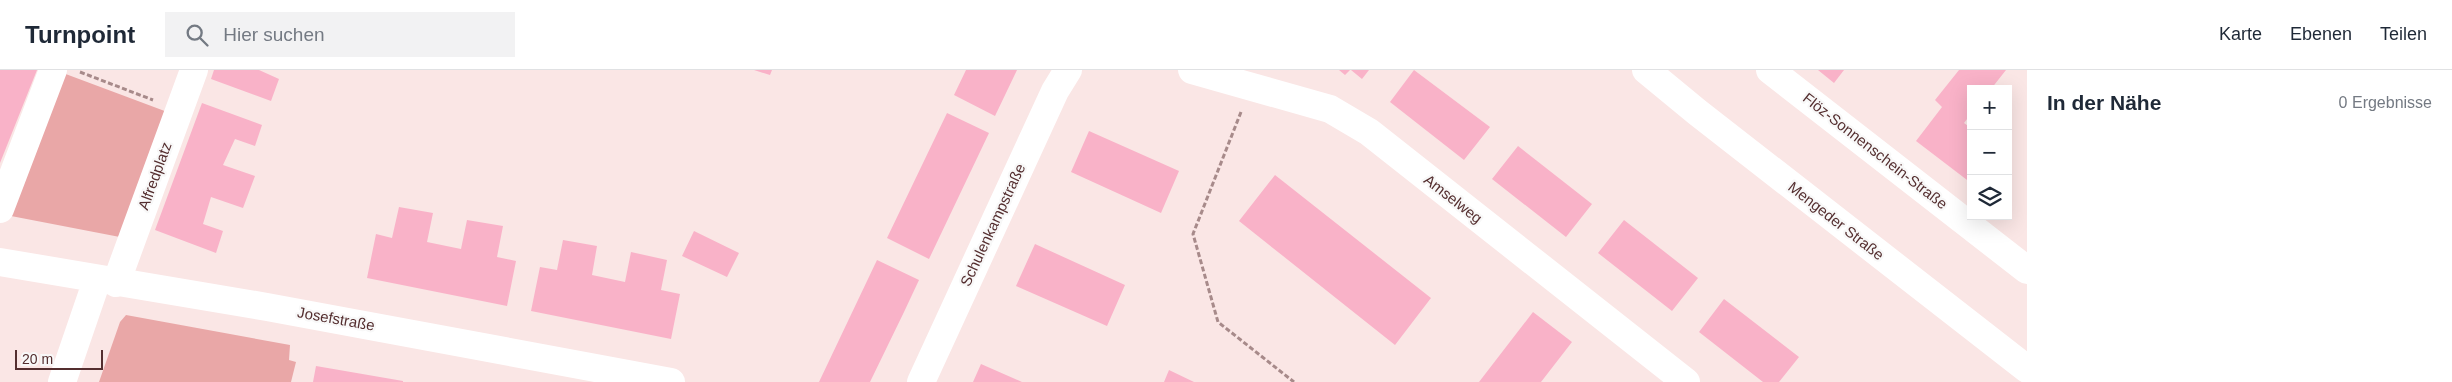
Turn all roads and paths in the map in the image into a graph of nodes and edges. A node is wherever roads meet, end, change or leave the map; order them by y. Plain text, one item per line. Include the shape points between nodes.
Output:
1 (53, 70) edge
2 (74, 70) edge
3 (194, 70) edge
4 (1068, 70) edge
5 (1192, 70) edge
6 (1646, 70) edge
7 (1770, 70) edge
8 (1252, 86) junction
9 (180, 110) junction
10 (0, 209) edge
11 (0, 262) edge
12 (2027, 270) edge
13 (107, 281) junction
14 (2027, 370) edge
15 (62, 382) edge
16 (671, 382) edge
17 (921, 382) edge
18 (1294, 382) edge
19 (1686, 382) edge

1 - 10 street
2 - 9 path
3 - 9 street, Alfredplatz
4 - 17 street, Schulenkampstraße via 1055,91
5 - 8 street, Amselweg
6 - 14 street, Mengeder Straße
7 - 12 street, Flöz-Sonnenschein-Straße
8 - 18 path via 1193,234 1218,322
8 - 19 street, Amselweg via 1330,109 1368,132
9 - 13 street, Alfredplatz
11 - 13 street, Josefstraße
13 - 15 street, Alfredplatz
13 - 16 street, Josefstraße via 276,308

